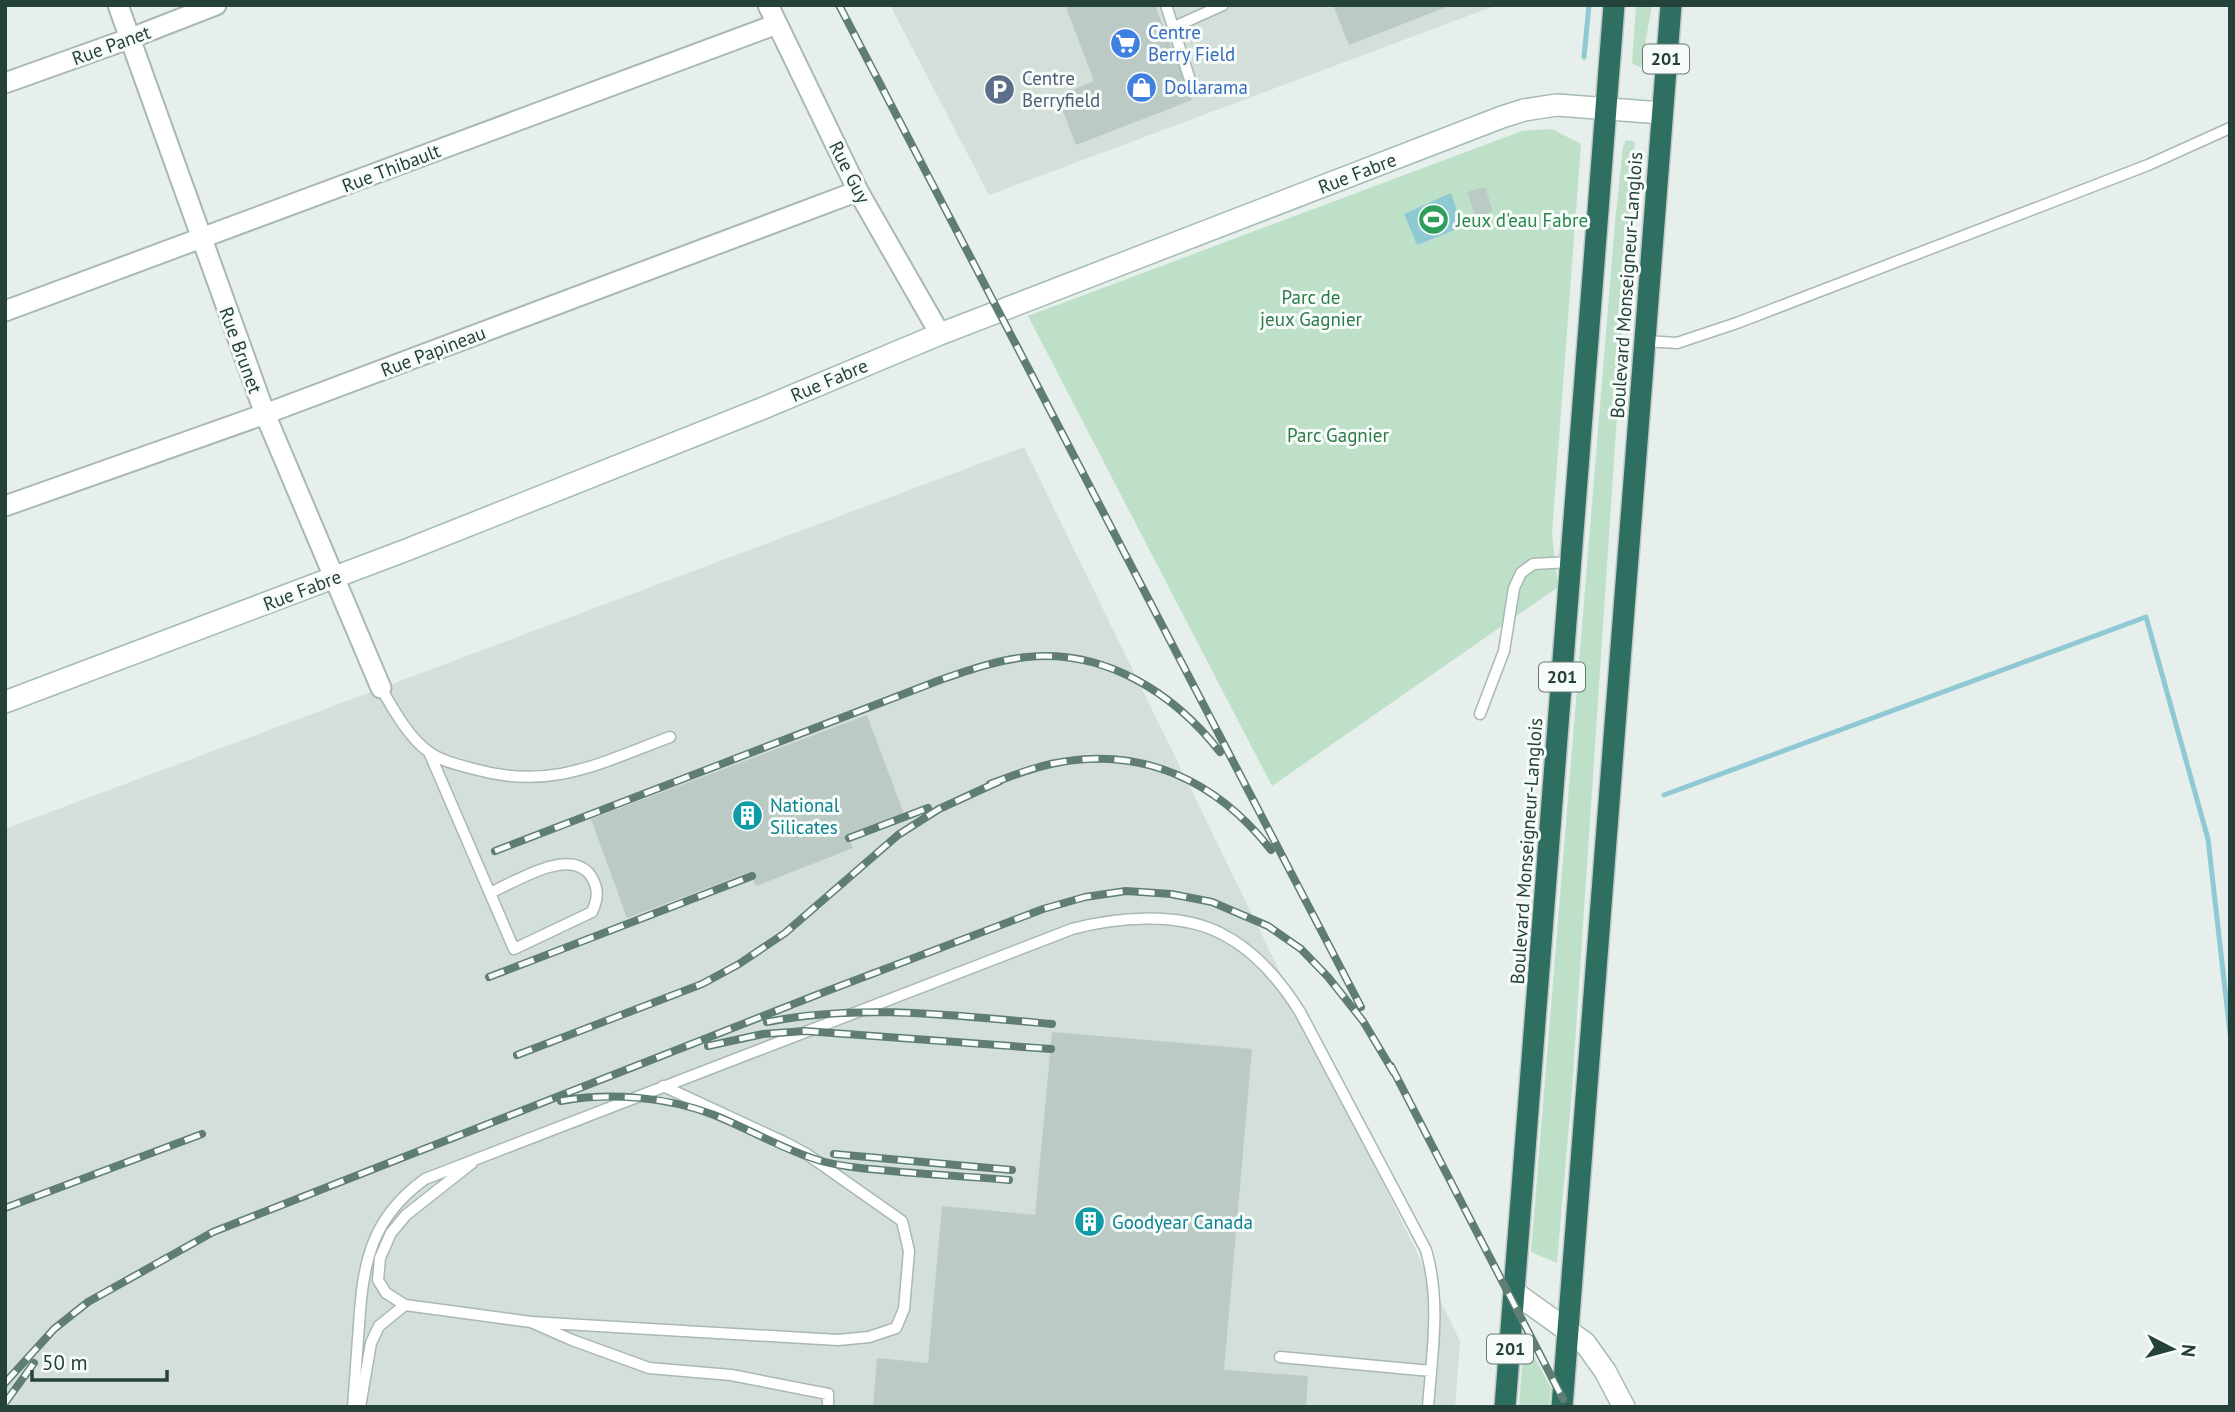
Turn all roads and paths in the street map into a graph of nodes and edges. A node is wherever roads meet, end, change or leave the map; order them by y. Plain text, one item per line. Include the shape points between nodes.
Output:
1 (118, 5) edge
2 (216, 5) edge
3 (768, 5) edge
4 (1167, 5) edge
5 (1223, 5) edge
6 (1614, 5) edge
7 (1671, 5) edge
8 (777, 24) junction
9 (1174, 27) junction
10 (131, 38) junction
11 (1189, 77) dead end
12 (5, 83) edge
13 (1606, 108) junction
14 (1662, 113) junction
15 (2230, 128) edge
16 (858, 191) junction
17 (201, 239) junction
18 (5, 311) edge
19 (940, 334) junction
20 (1645, 341) junction
21 (265, 414) junction
22 (5, 506) edge
23 (1571, 562) junction
24 (335, 578) junction
25 (381, 688) joint
26 (5, 702) edge
27 (1480, 714) dead end
28 (670, 737) dead end
29 (429, 752) junction
30 (490, 892) junction
31 (663, 1086) junction
32 (481, 1156) junction
33 (1514, 1292) junction
34 (405, 1305) junction
35 (531, 1322) junction
36 (1568, 1331) junction
37 (1280, 1357) dead end
38 (1431, 1371) junction
39 (353, 1407) edge
40 (360, 1407) edge
41 (828, 1407) edge
42 (1428, 1407) edge
43 (1505, 1407) edge
44 (1562, 1407) edge
45 (1624, 1407) edge

1 - 10 street, Rue Brunet
2 - 10 street, Rue Panet
3 - 8 street, Rue Guy
4 - 9 lane
5 - 9 lane
6 - 13 highway, Boulevard Monseigneur-Langlois / 201
7 - 14 highway, Boulevard Monseigneur-Langlois / 201
8 - 16 street, Rue Guy
8 - 17 street, Rue Thibault
9 - 11 lane
10 - 12 street, Rue Panet
10 - 17 street, Rue Brunet
13 - 14 street, Rue Fabre
13 - 19 street, Rue Fabre via 1557,105 1502,117
13 - 23 highway, Boulevard Monseigneur-Langlois / 201
14 - 20 highway, Boulevard Monseigneur-Langlois / 201
15 - 20 lane via 2135,170 1737,323 1677,343
16 - 19 street, Rue Guy
16 - 21 street, Rue Papineau
17 - 18 street, Rue Thibault
17 - 21 street, Rue Brunet
19 - 24 street, Rue Fabre
20 - 36 highway, Boulevard Monseigneur-Langlois / 201
21 - 22 street, Rue Papineau
21 - 24 street, Rue Brunet
23 - 27 lane via 1533,564 1521,573 1504,651
23 - 33 highway, Boulevard Monseigneur-Langlois / 201
24 - 25 street, Rue Brunet
24 - 26 street, Rue Fabre
25 - 29 lane via 399,719
28 - 29 lane via 576,772 546,778 485,772
29 - 30 lane
30 - 30 lane via 514,949 592,912 598,899 586,869 572,864 555,864
31 - 32 lane
31 - 35 lane via 780,1139 902,1221 909,1251 904,1309 896,1328 838,1340
31 - 38 lane via 1091,923 1131,918 1177,921 1219,932 1254,957 1284,987 1417,1230 1435,1286
32 - 34 lane via 406,1215 391,1233 380,1258 378,1280 386,1293
32 - 39 lane via 412,1188 376,1232 362,1282
33 - 36 street
33 - 43 highway, Boulevard Monseigneur-Langlois / 201
34 - 35 lane
34 - 40 lane via 379,1326 370,1343
35 - 41 lane via 649,1368 731,1375 828,1394
36 - 44 highway, Boulevard Monseigneur-Langlois / 201
36 - 45 street via 1592,1351
37 - 38 lane
38 - 42 lane

